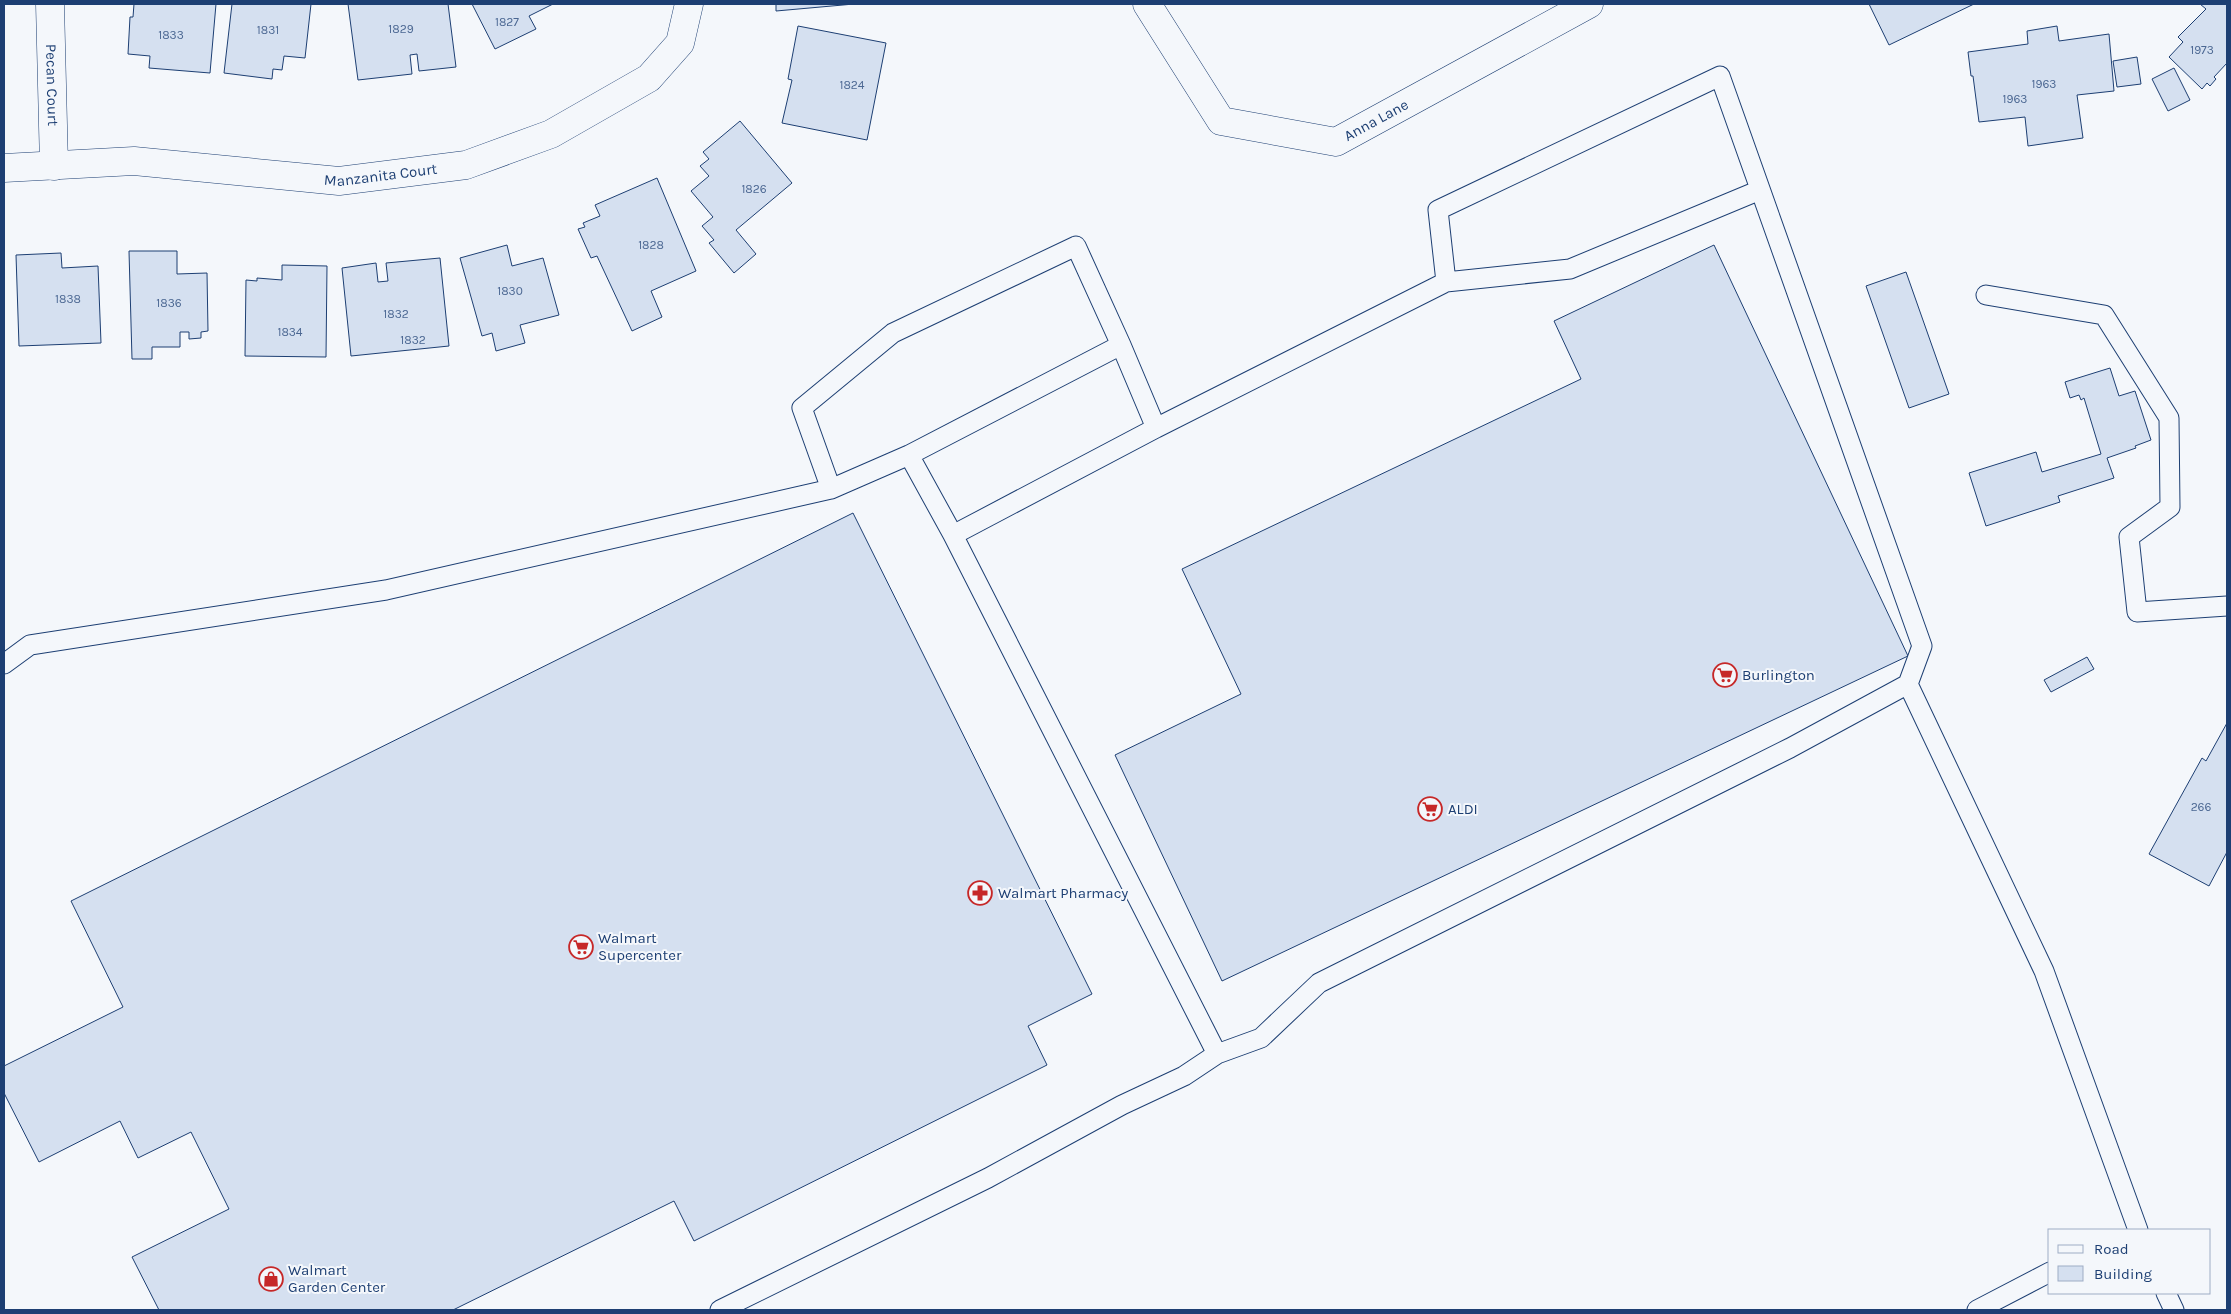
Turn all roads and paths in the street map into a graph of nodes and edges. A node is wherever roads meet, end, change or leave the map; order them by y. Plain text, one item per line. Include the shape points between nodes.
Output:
1 (50, 4) edge
2 (690, 4) edge
3 (1147, 4) edge
4 (1589, 4) edge
5 (54, 166) junction
6 (4, 168) edge
7 (1760, 190) junction
8 (1446, 282) junction
9 (1986, 295) dead end
10 (1121, 344) junction
11 (1156, 428) junction
12 (910, 455) junction
13 (831, 489) junction
14 (953, 535) junction
15 (2227, 606) edge
16 (4, 664) edge
17 (1908, 684) junction
18 (1217, 1054) junction
19 (2136, 1229) edge
20 (2048, 1273) edge
21 (2166, 1294) edge
22 (720, 1310) edge
23 (1977, 1310) edge
24 (2174, 1310) edge

1 - 5 street, Pecan Court
2 - 5 street, Manzanita Court via 680,43 649,78 551,134 466,165 339,181 134,162
3 - 4 street, Anna Lane via 1221,121 1336,142
5 - 6 street, Manzanita Court
7 - 8 lane via 1570,270
7 - 8 lane via 1720,76 1438,210
7 - 17 lane via 1922,646
8 - 11 lane
9 - 15 lane via 2104,315 2169,418 2170,507 2129,537 2137,612
10 - 11 lane
10 - 12 lane
10 - 13 lane via 1076,246 893,333 802,408
11 - 14 lane
12 - 13 lane
12 - 14 lane
13 - 16 lane via 386,590 30,644
14 - 18 lane
17 - 18 lane via 1790,748 1319,983 1261,1038
17 - 19 lane via 2044,971
18 - 22 lane via 1184,1076 988,1178
20 - 23 lane
21 - 24 lane

